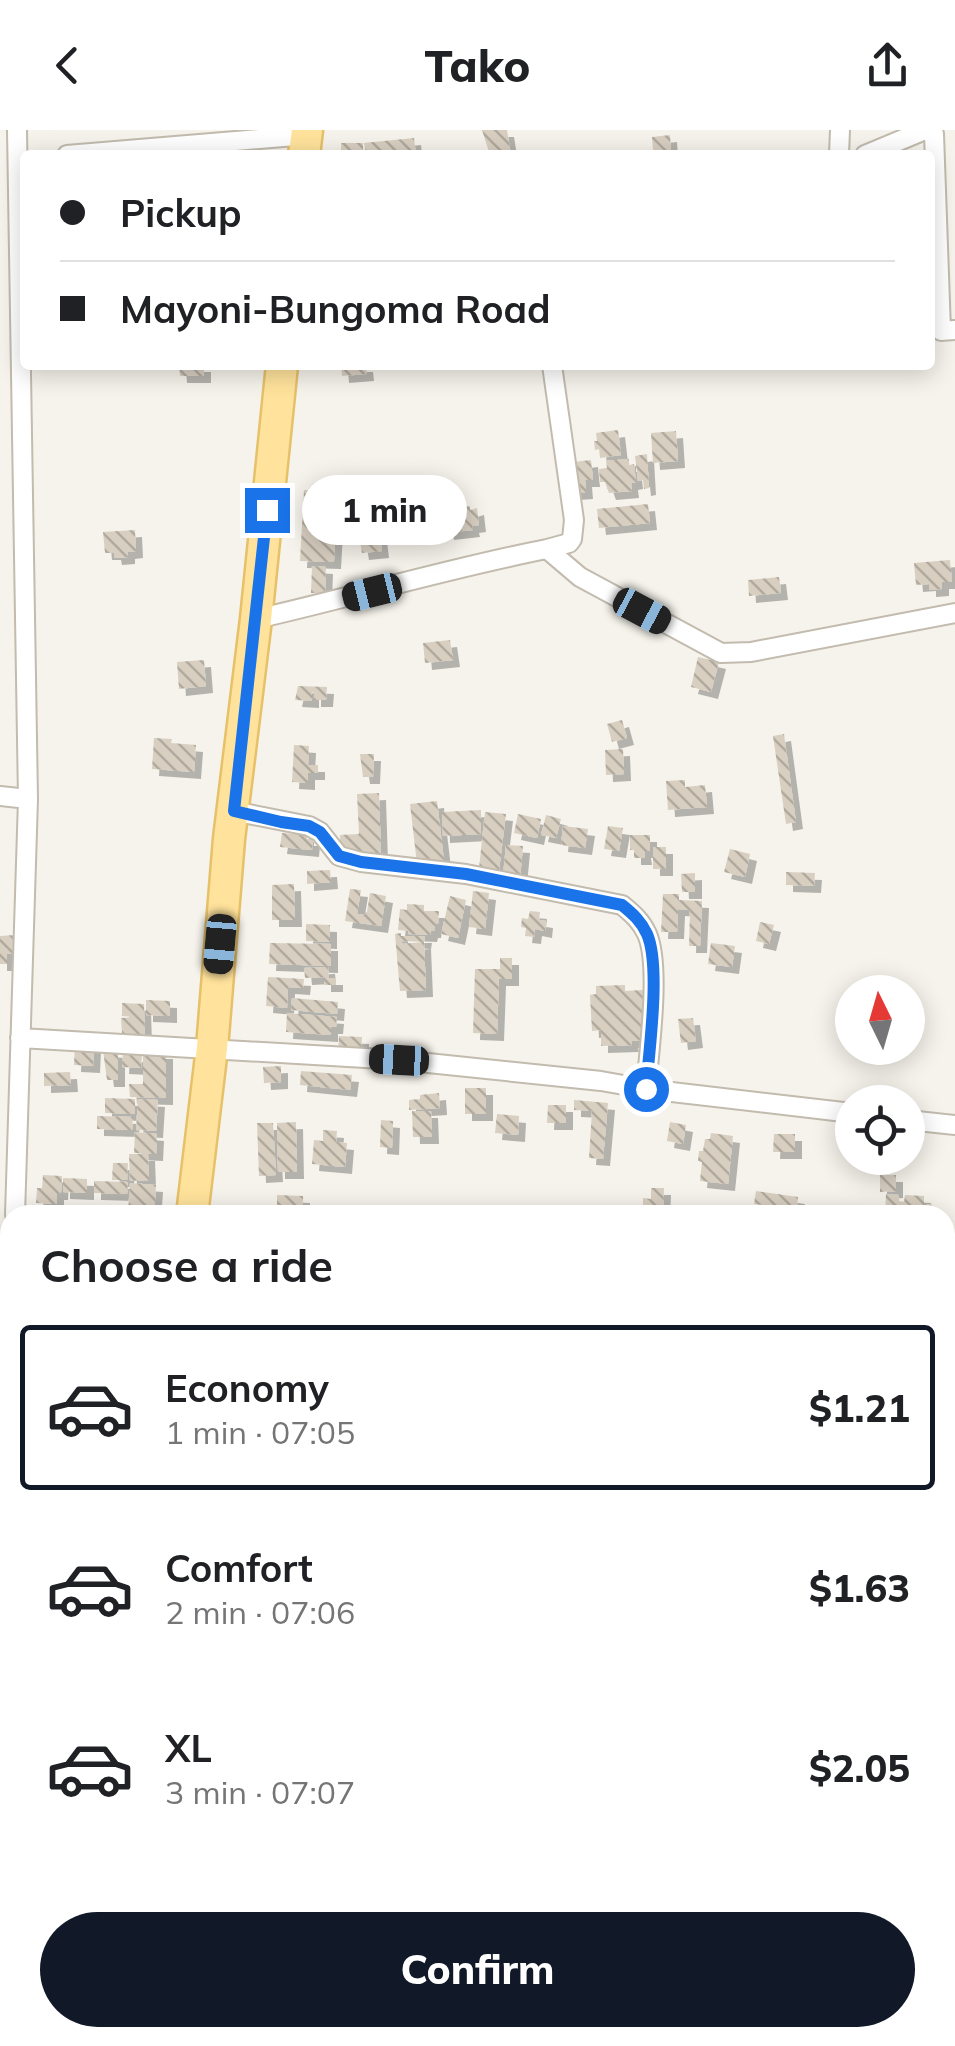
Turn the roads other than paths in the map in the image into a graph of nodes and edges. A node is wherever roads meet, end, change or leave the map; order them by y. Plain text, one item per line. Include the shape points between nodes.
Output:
1 (928, 130) edge
2 (306, 140) edge
3 (147, 150) edge
4 (878, 150) edge
5 (935, 162) edge
6 (955, 330) edge
7 (23, 370) edge
8 (281, 370) edge
9 (553, 370) edge
10 (547, 548) junction
11 (955, 613) edge
12 (256, 618) junction
13 (0, 796) edge
14 (28, 798) junction
15 (234, 811) junction
16 (20, 1038) junction
17 (212, 1048) junction
18 (646, 1089) junction
19 (835, 1112) edge
20 (925, 1122) edge
21 (955, 1126) edge
22 (15, 1205) edge
23 (193, 1205) edge

1 - 4 street
2 - 3 street
5 - 6 street via 941,331
7 - 14 street
8 - 12 main road
9 - 10 street via 574,520 572,539
10 - 11 street via 580,577 721,653
10 - 12 street
12 - 15 main road
13 - 14 street
14 - 16 street
15 - 17 main road
15 - 18 street via 309,826 339,856 361,862 466,874 622,905 638,918 654,957
16 - 17 street
16 - 22 street
17 - 18 street via 399,1060
17 - 23 main road
18 - 19 street
20 - 21 street

